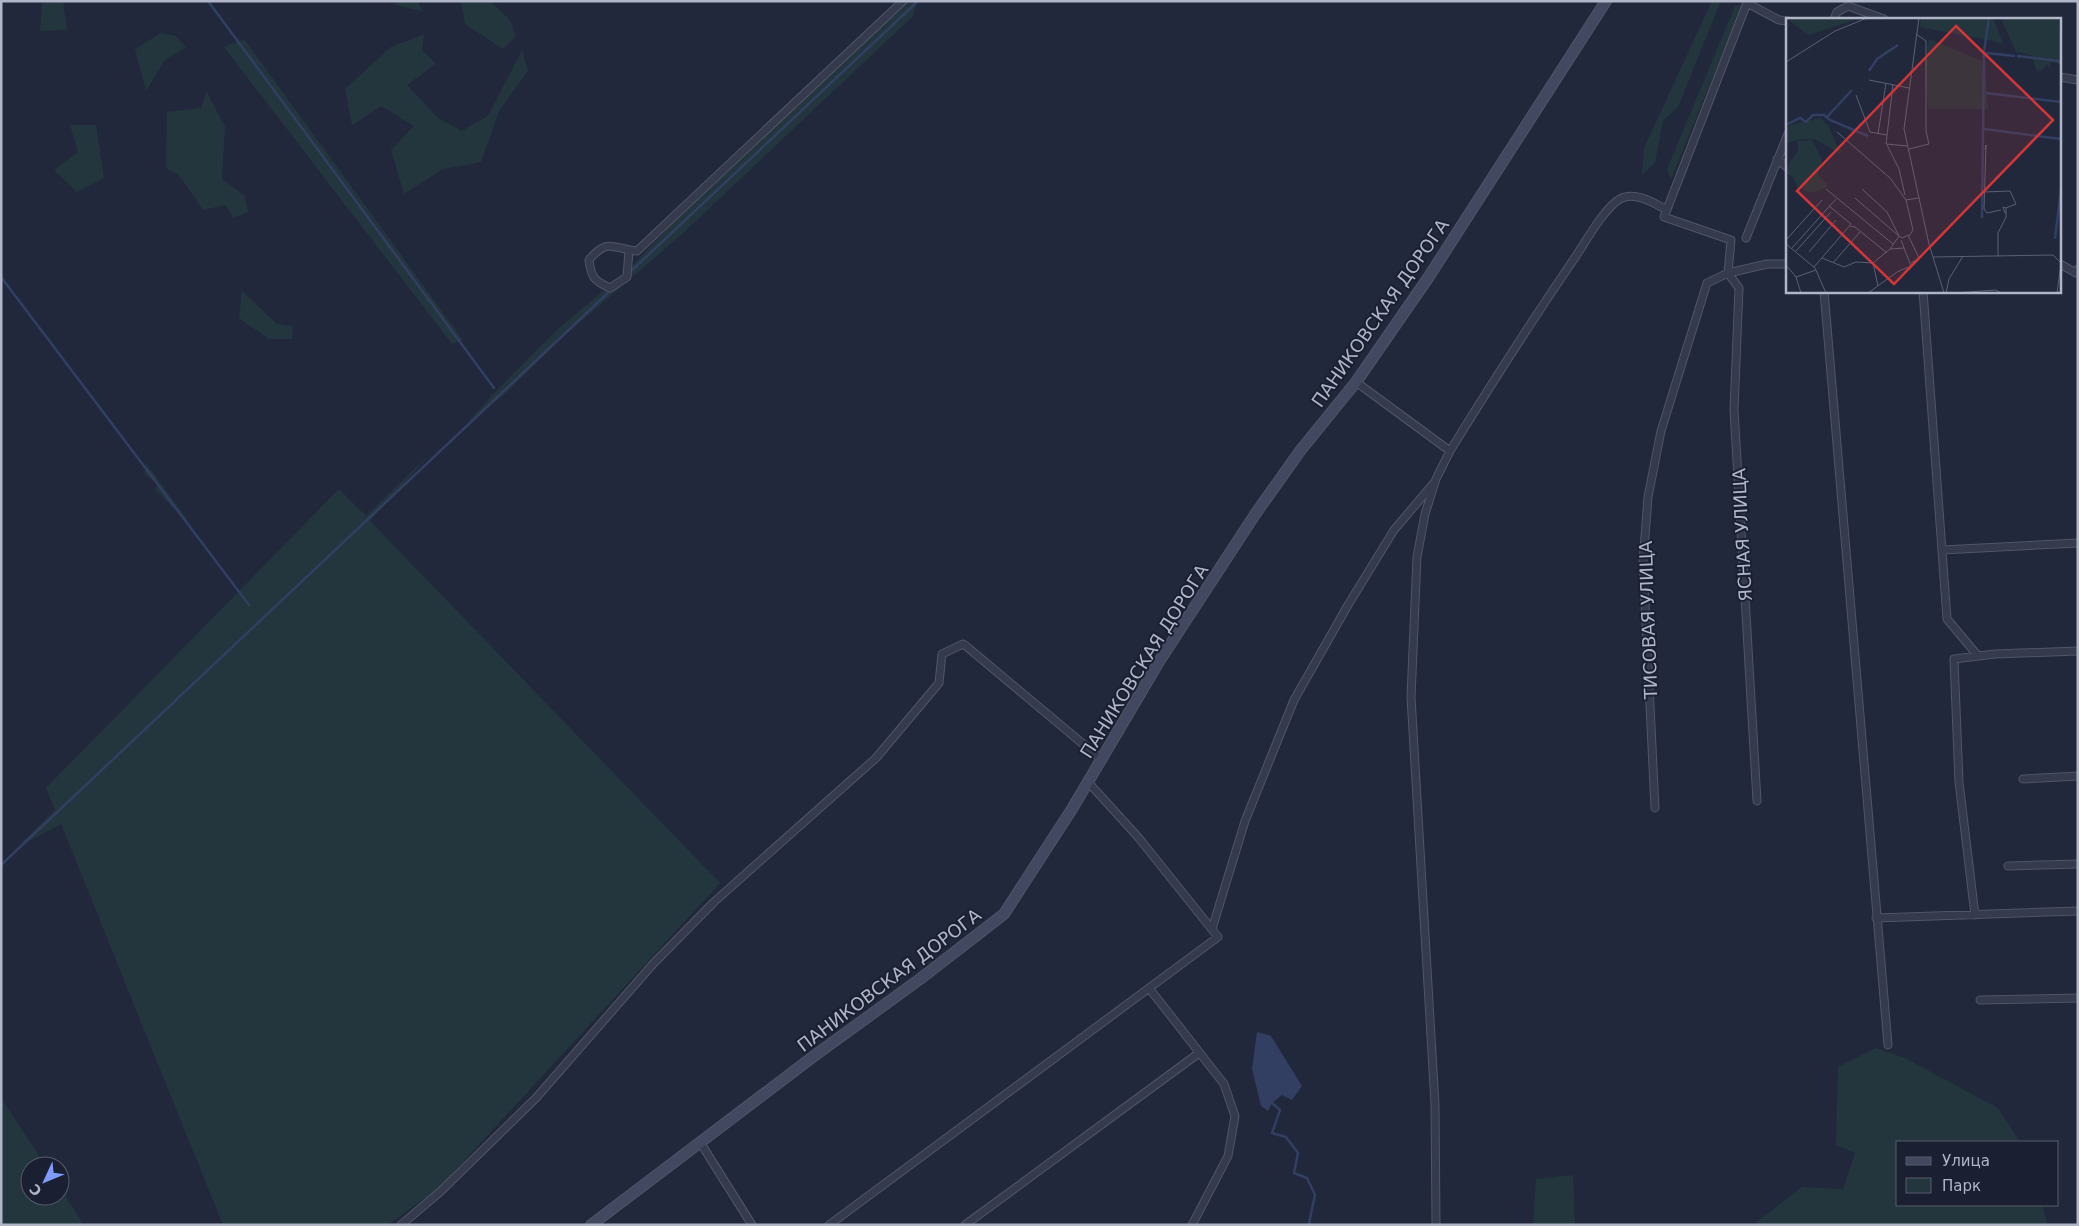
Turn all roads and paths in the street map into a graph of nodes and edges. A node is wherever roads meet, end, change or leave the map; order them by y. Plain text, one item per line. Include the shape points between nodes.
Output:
1 (903, 1) edge
2 (1606, 1) edge
3 (1834, 18) edge
4 (1881, 18) edge
5 (1786, 21) edge
6 (2062, 77) edge
7 (2078, 80) edge
8 (1786, 138) edge
9 (1777, 158) junction
10 (1786, 166) edge
11 (1667, 210) junction
12 (1746, 238) dead end
13 (629, 250) junction
14 (1786, 264) edge
15 (2062, 265) edge
16 (2077, 272) edge
17 (1728, 273) junction
18 (1824, 292) edge
19 (1923, 292) edge
20 (1356, 382) junction
21 (1450, 451) junction
22 (1436, 479) junction
23 (2078, 543) edge
24 (1942, 550) junction
25 (2078, 650) edge
26 (1978, 656) junction
27 (1102, 759) junction
28 (2078, 776) edge
29 (2023, 779) dead end
30 (1088, 782) junction
31 (1758, 801) dead end
32 (1656, 808) dead end
33 (2078, 864) edge
34 (2008, 866) dead end
35 (2078, 911) edge
36 (1975, 915) junction
37 (1876, 918) junction
38 (1212, 929) junction
39 (1149, 988) junction
40 (2078, 998) edge
41 (1980, 1000) dead end
42 (1888, 1045) dead end
43 (1199, 1053) junction
44 (700, 1142) junction
45 (401, 1225) edge
46 (592, 1225) edge
47 (752, 1225) edge
48 (829, 1225) edge
49 (965, 1225) edge
50 (1192, 1225) edge
51 (1436, 1225) edge

1 - 13 street via 637,251
2 - 20 street, ПАНИКОВСКАЯ ДОРОГА
3 - 4 street via 1837,12 1848,6
5 - 11 street via 1746,3
6 - 7 street
8 - 9 street
9 - 10 street
9 - 12 street
11 - 17 street via 1664,217 1731,240
11 - 21 street via 1632,196 1620,199 1603,215 1533,318
13 - 13 street via 610,245 598,250 589,260 591,274 610,288 619,283 627,277
14 - 17 street, ТИСОВАЯ УЛИЦА via 1767,264
15 - 16 street
17 - 31 street, ЯСНАЯ УЛИЦА via 1739,288 1734,410
17 - 32 street, ТИСОВАЯ УЛИЦА via 1707,284 1661,431 1648,497 1643,562
18 - 37 street
19 - 24 street
20 - 21 street
20 - 27 street, ПАНИКОВСКАЯ ДОРОГА via 1300,451 1256,513 1160,660
21 - 22 street
22 - 38 street via 1394,530 1294,700 1245,821
22 - 51 street via 1417,557 1411,697 1436,1104
23 - 24 street
24 - 26 street via 1948,619
25 - 26 street
26 - 36 street via 1954,659 1959,782
27 - 30 street, ПАНИКОВСКАЯ ДОРОГА
27 - 45 street via 963,644 942,654 939,684 876,758 714,902 653,964 536,1098 441,1191
28 - 29 street
30 - 38 street via 1138,837
30 - 44 street, ПАНИКОВСКАЯ ДОРОГА via 1004,914
33 - 34 street
35 - 36 street
36 - 37 street
37 - 42 street
38 - 39 street via 1218,937
39 - 43 street
39 - 48 street
40 - 41 street
43 - 49 street
43 - 50 street via 1224,1084 1235,1116 1228,1156
44 - 46 street, ПАНИКОВСКАЯ ДОРОГА
44 - 47 street

